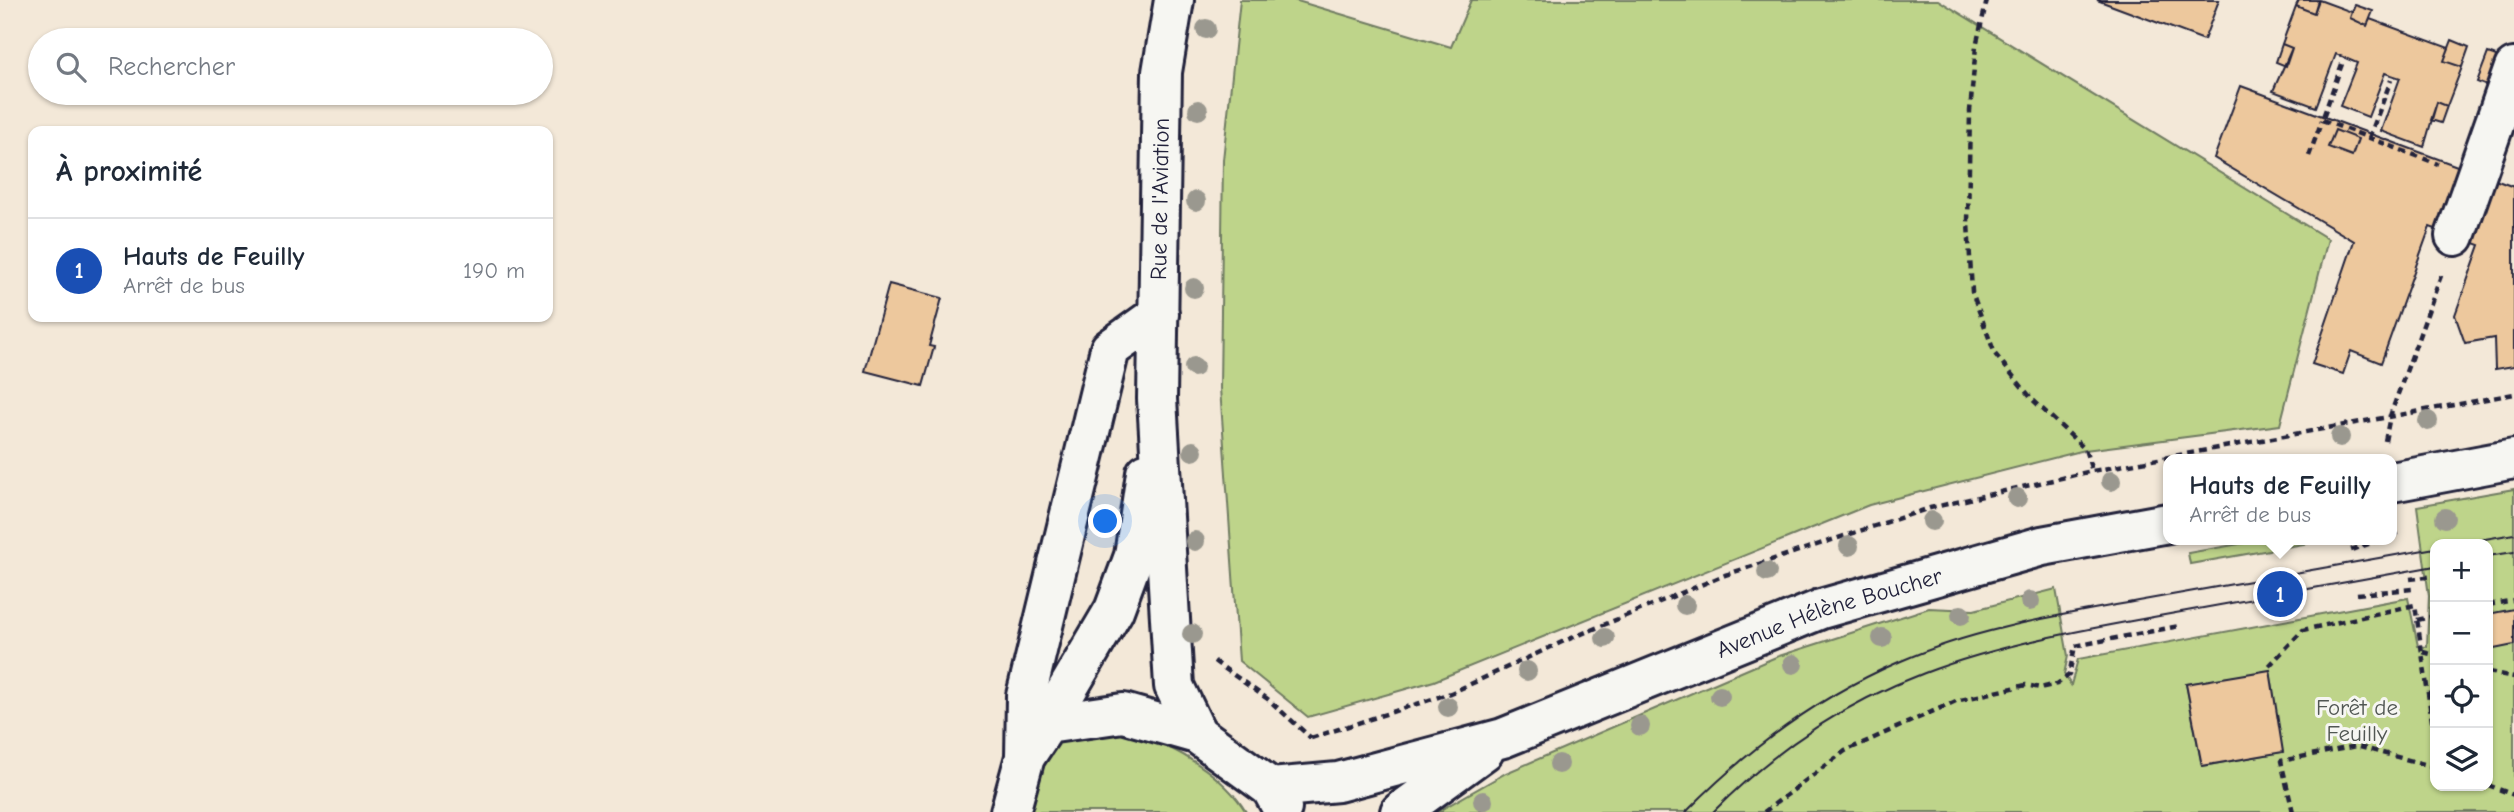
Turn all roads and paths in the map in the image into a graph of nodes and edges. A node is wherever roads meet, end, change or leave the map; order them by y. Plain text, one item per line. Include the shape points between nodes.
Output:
1 (1174, 0) edge
2 (1987, 0) edge
3 (2342, 64) dead end
4 (2514, 68) edge
5 (2391, 80) dead end
6 (2322, 120) junction
7 (2369, 138) junction
8 (2309, 156) dead end
9 (2476, 178) junction
10 (2455, 236) joint
11 (1159, 313) junction
12 (1157, 399) junction
13 (2385, 441) dead end
14 (2514, 459) edge
15 (2092, 471) dead end
16 (2397, 481) edge
17 (2163, 524) edge
18 (2401, 532) dead end
19 (2397, 533) edge
20 (2366, 545) edge
21 (2351, 550) dead end
22 (2430, 577) edge
23 (2410, 579) dead end
24 (2413, 589) dead end
25 (2357, 594) dead end
26 (2514, 600) edge
27 (2493, 604) edge
28 (2430, 617) edge
29 (2417, 620) junction
30 (2179, 626) dead end
31 (2423, 652) junction
32 (2430, 654) edge
33 (2269, 666) dead end
34 (2493, 673) edge
35 (2514, 677) edge
36 (1047, 724) junction
37 (2433, 728) edge
38 (1197, 734) junction
39 (1503, 738) junction
40 (1025, 757) junction
41 (2430, 766) edge
42 (2493, 788) edge
43 (2514, 795) edge
44 (1278, 800) edge
45 (1010, 812) edge
46 (1400, 812) edge
47 (1764, 812) edge
48 (2293, 812) edge

1 - 11 street, Rue de l'Aviation via 1162,72
2 - 15 path via 1976,46 1970,111 1972,292 1995,354 2032,399 2085,450
3 - 6 path
4 - 9 street
5 - 7 path
6 - 7 path
6 - 8 path
7 - 9 path
9 - 10 street
10 - 13 path
11 - 12 street, Rue de l'Aviation
11 - 40 street via 1110,349 1026,696
12 - 36 street, Rue de l'Aviation via 1134,556 1114,610
12 - 38 street, Rue de l'Aviation via 1174,686
14 - 16 street
17 - 39 street, Avenue Hélène Boucher via 2042,546 1821,609
18 - 19 path
20 - 21 path
22 - 23 path
24 - 25 path
26 - 27 path
28 - 29 path
29 - 31 path
29 - 33 path via 2414,605 2303,630
30 - 47 path via 2075,646 2069,675 2057,684 2026,685 1956,701 1845,751
31 - 32 path
31 - 37 path
34 - 35 path
36 - 38 street, Rue de l'Aviation via 1123,713
36 - 40 street, Rue de l'Aviation
38 - 44 street, Rue de l'Aviation
39 - 44 street, Avenue Hélène Boucher
39 - 46 street, Avenue Hélène Boucher
40 - 45 street, Rue de l'Aviation
41 - 48 path via 2356,746 2281,761
42 - 43 path

